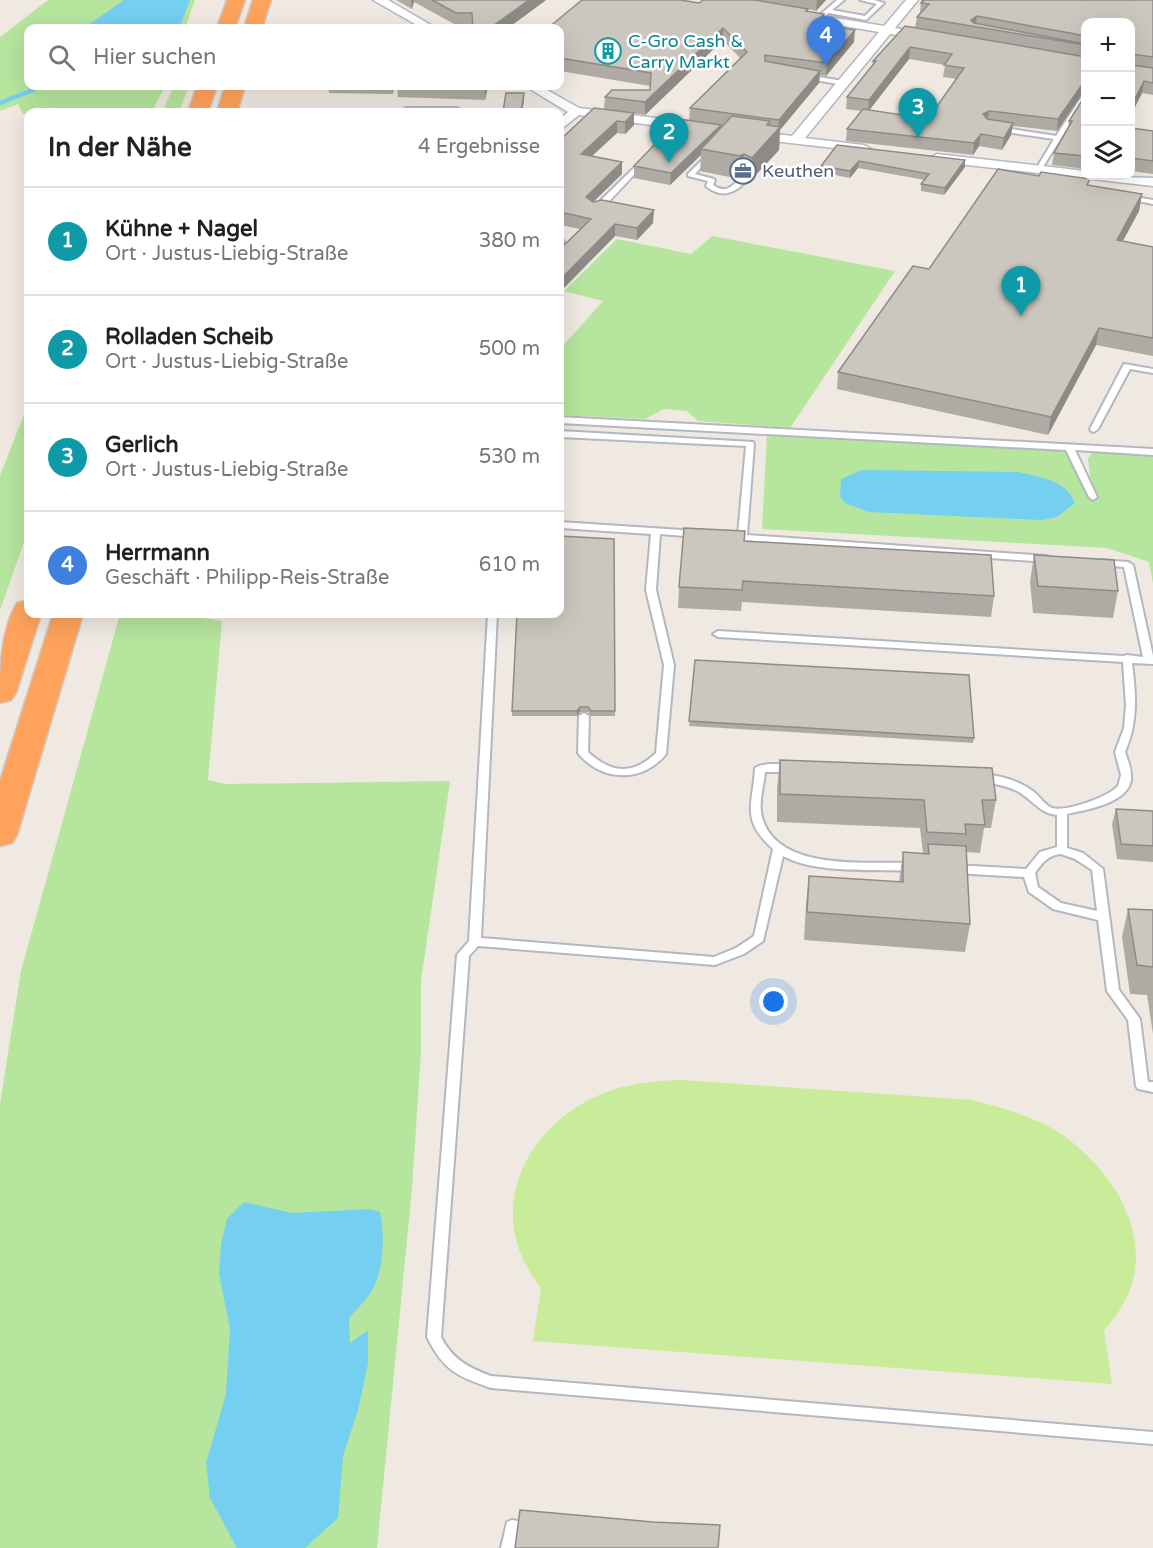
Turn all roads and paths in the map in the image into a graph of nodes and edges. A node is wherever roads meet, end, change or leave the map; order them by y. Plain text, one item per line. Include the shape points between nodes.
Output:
1 (236, 0) edge
2 (262, 0) edge
3 (379, 0) edge
4 (841, 0) edge
5 (863, 0) edge
6 (912, 0) edge
7 (883, 1) edge
8 (787, 12) edge
9 (824, 15) junction
10 (227, 24) edge
11 (254, 24) edge
12 (423, 24) edge
13 (887, 30) junction
14 (945, 40) edge
15 (801, 76) edge
16 (843, 83) junction
17 (206, 90) edge
18 (234, 90) edge
19 (538, 90) edge
20 (1081, 100) edge
21 (199, 108) edge
22 (227, 108) edge
23 (576, 111) junction
24 (564, 122) edge
25 (987, 127) edge
26 (710, 129) edge
27 (742, 134) edge
28 (1058, 138) junction
29 (795, 141) junction
30 (715, 150) edge
31 (879, 151) edge
32 (925, 156) edge
33 (645, 159) edge
34 (1039, 169) junction
35 (1081, 174) edge
36 (744, 180) edge
37 (1133, 180) edge
38 (1153, 182) edge
39 (1118, 196) edge
40 (1153, 202) edge
41 (596, 210) edge
42 (1153, 371) edge
43 (564, 420) edge
44 (1094, 429) dead end
45 (564, 434) edge
46 (1070, 449) junction
47 (1153, 452) edge
48 (1093, 497) dead end
49 (564, 525) edge
50 (656, 532) junction
51 (706, 535) edge
52 (718, 536) edge
53 (742, 538) junction
54 (1058, 560) edge
55 (1093, 562) edge
56 (25, 618) edge
57 (67, 618) edge
58 (492, 618) edge
59 (717, 634) dead end
60 (1127, 658) junction
61 (1151, 660) edge
62 (0, 693) edge
63 (584, 716) dead end
64 (806, 770) edge
65 (962, 777) edge
66 (1062, 812) junction
67 (0, 835) edge
68 (779, 848) junction
69 (1062, 849) junction
70 (922, 867) edge
71 (946, 869) edge
72 (1029, 873) junction
73 (1104, 917) junction
74 (475, 942) junction
75 (1153, 1087) edge
76 (1153, 1438) edge
77 (547, 1530) edge
78 (509, 1548) edge

1 - 10 highway
2 - 11 highway
3 - 12 street
4 - 9 lane
5 - 7 lane
6 - 13 street
7 - 9 lane via 866,18
8 - 9 street
9 - 13 street
13 - 14 street
13 - 16 street
15 - 16 lane
16 - 29 street
17 - 21 highway
18 - 22 highway
19 - 23 street
20 - 28 lane
23 - 24 street
23 - 26 street via 674,129
25 - 28 lane
27 - 29 street
28 - 34 lane
29 - 31 street
30 - 36 lane via 690,176 712,180 709,186 723,192 734,190
32 - 34 street
33 - 41 lane
34 - 35 street
37 - 38 street
39 - 40 lane
42 - 44 lane via 1127,366
43 - 46 lane
45 - 53 lane via 750,444
46 - 47 lane
46 - 48 lane
49 - 50 lane
50 - 51 lane
50 - 63 lane via 651,590 669,665 661,754 647,767 630,772 595,764 583,753
52 - 53 lane
53 - 54 lane
55 - 61 lane via 1128,565
56 - 62 highway
57 - 67 highway
58 - 74 lane
59 - 60 lane
60 - 61 lane
60 - 66 lane via 1132,705 1131,732 1120,752 1126,775 1124,787 1115,797
64 - 68 lane via 760,768 757,820
65 - 66 lane via 1007,783 1032,795 1042,807
66 - 69 lane
68 - 70 lane via 815,861
68 - 74 lane via 759,938 715,961
69 - 72 lane via 1045,854
69 - 73 lane via 1079,854 1098,869
71 - 72 lane
72 - 73 lane via 1033,889 1057,906
73 - 75 lane via 1113,991 1134,1019 1142,1086
74 - 76 lane via 463,955 434,1337 442,1356 465,1372 491,1382
77 - 78 lane via 512,1527

